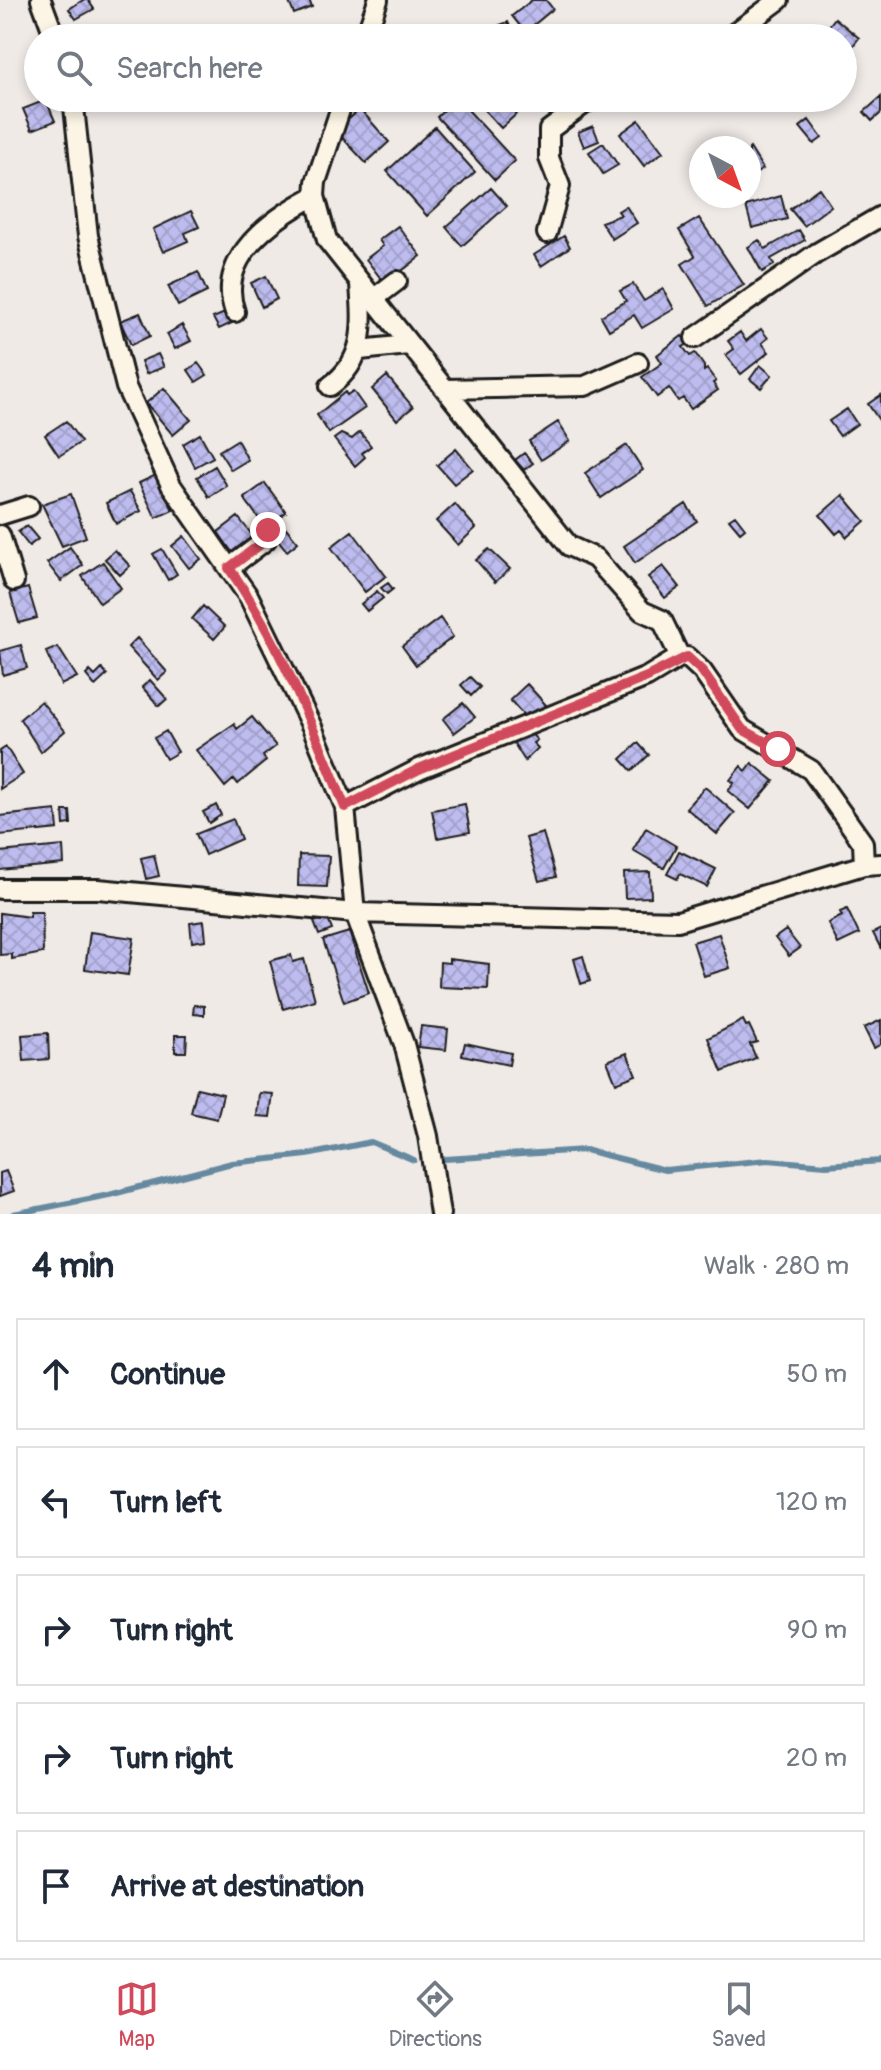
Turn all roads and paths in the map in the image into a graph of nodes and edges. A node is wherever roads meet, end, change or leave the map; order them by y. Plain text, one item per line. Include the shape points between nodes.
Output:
1 (41, 0) edge
2 (378, 0) edge
3 (779, 0) edge
4 (50, 24) edge
5 (370, 24) edge
6 (747, 24) edge
7 (75, 112) edge
8 (339, 112) edge
9 (573, 112) edge
10 (315, 196) junction
11 (293, 208) junction
12 (881, 216) edge
13 (547, 233) dead end
14 (330, 243) junction
15 (397, 281) dead end
16 (360, 284) junction
17 (372, 300) junction
18 (235, 312) dead end
19 (695, 338) dead end
20 (408, 345) junction
21 (360, 350) junction
22 (638, 363) dead end
23 (330, 386) dead end
24 (445, 389) junction
25 (29, 506) dead end
26 (0, 515) edge
27 (268, 530) dead end
28 (0, 535) edge
29 (229, 568) junction
30 (14, 581) dead end
31 (680, 657) junction
32 (345, 807) junction
33 (872, 864) edge
34 (0, 889) edge
35 (355, 913) junction
36 (440, 1214) edge

1 - 4 street
2 - 5 street
3 - 6 street
7 - 29 street via 88,236 126,387 171,485
8 - 10 street
9 - 13 street via 549,130 549,158 560,186
10 - 11 street
10 - 14 street
11 - 14 street
11 - 18 street via 258,233 231,276 228,295
12 - 19 street
14 - 16 street
15 - 17 street
16 - 17 street
16 - 21 street
17 - 20 street
20 - 21 street
20 - 24 street
21 - 23 street via 346,374
22 - 24 street via 585,386
24 - 31 street via 569,546 595,558 642,611 662,620
25 - 26 street
27 - 29 street via 266,540
28 - 30 street
29 - 32 street via 256,610
31 - 32 street via 647,677 419,769
31 - 33 street via 702,671 742,729 811,770
32 - 35 street
33 - 35 street via 678,921
34 - 35 street via 98,889
35 - 36 street via 404,1044 428,1136

